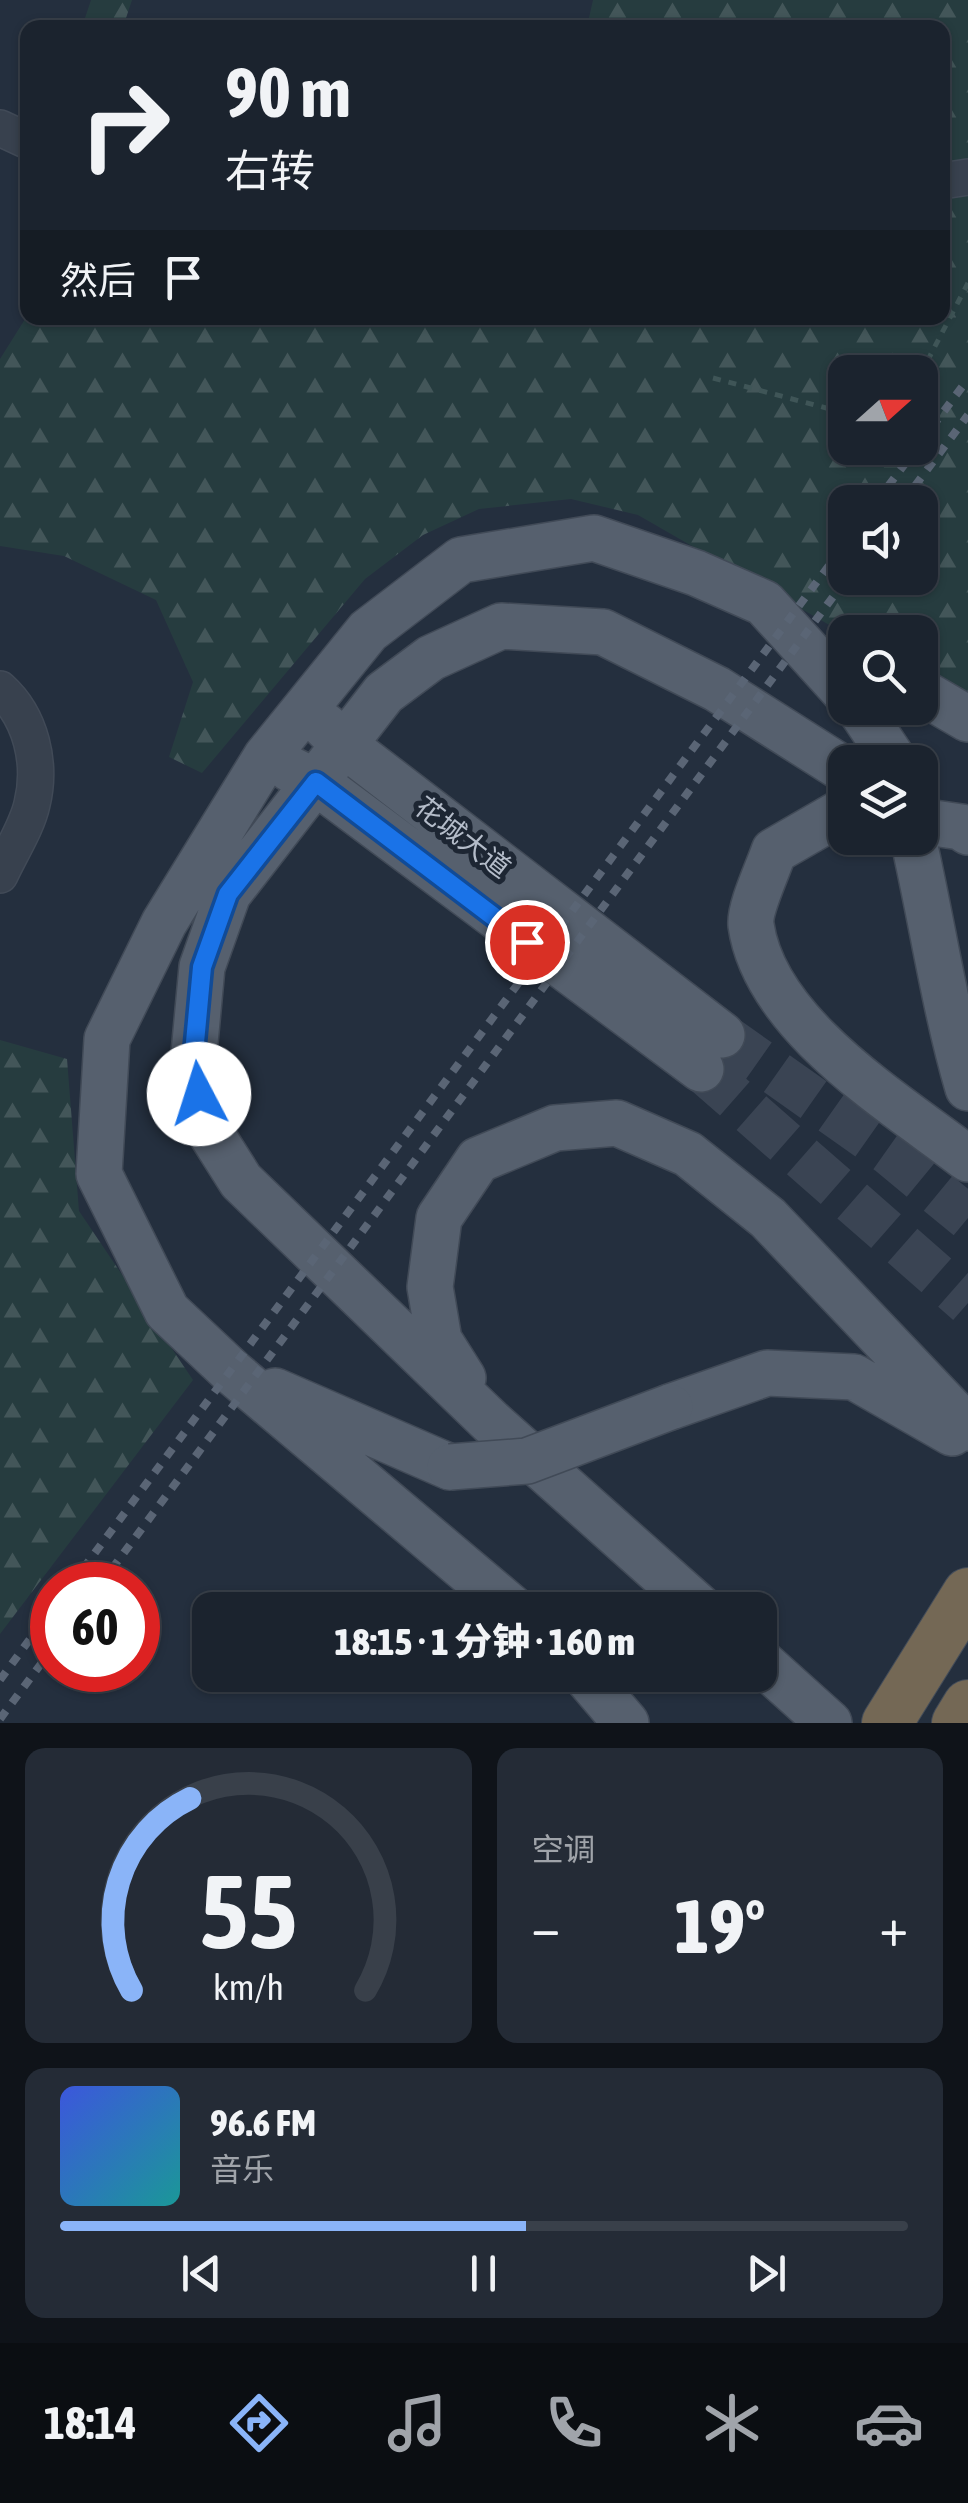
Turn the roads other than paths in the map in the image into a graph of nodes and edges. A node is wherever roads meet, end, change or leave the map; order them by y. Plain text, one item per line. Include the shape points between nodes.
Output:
1 (764, 603) junction
2 (828, 639) edge
3 (828, 673) edge
4 (0, 689) edge
5 (938, 702) edge
6 (306, 706) junction
7 (968, 719) edge
8 (343, 744) junction
9 (266, 757) junction
10 (828, 759) edge
11 (316, 782) junction
12 (828, 820) edge
13 (917, 855) edge
14 (0, 875) edge
15 (968, 1088) edge
16 (968, 1159) edge
17 (232, 1372) junction
18 (491, 1422) junction
19 (968, 1428) edge
20 (968, 1442) edge
21 (493, 1592) edge
22 (682, 1592) edge
23 (968, 1593) edge
24 (777, 1676) edge
25 (600, 1692) edge
26 (968, 1705) edge
27 (626, 1723) edge
28 (830, 1723) edge
29 (887, 1723) edge
30 (957, 1723) edge

1 - 2 main road
1 - 3 main road
1 - 6 main road via 594,538 461,560 368,631
4 - 14 street via 35,746 32,804
5 - 7 main road
6 - 8 main road, 花城大道
6 - 9 main road
8 - 10 main road via 384,693 430,658 501,626 603,632 718,689
8 - 11 main road
8 - 11 main road, 花城大道 via 711,1052
9 - 11 main road
9 - 17 main road via 164,923 107,1040 100,1174 166,1312
11 - 18 main road via 228,894 202,967 193,1064 205,1124 241,1181
12 - 16 main road via 774,852 750,922 768,979 818,1043
13 - 15 main road
17 - 20 main road, bridge via 450,1467 527,1461 767,1373 854,1376
17 - 21 main road
18 - 19 main road via 439,1340 430,1287 439,1218 478,1160 555,1128 617,1123 688,1154 768,1218
18 - 22 main road
23 - 29 highway
24 - 28 main road
25 - 27 main road
26 - 30 highway

